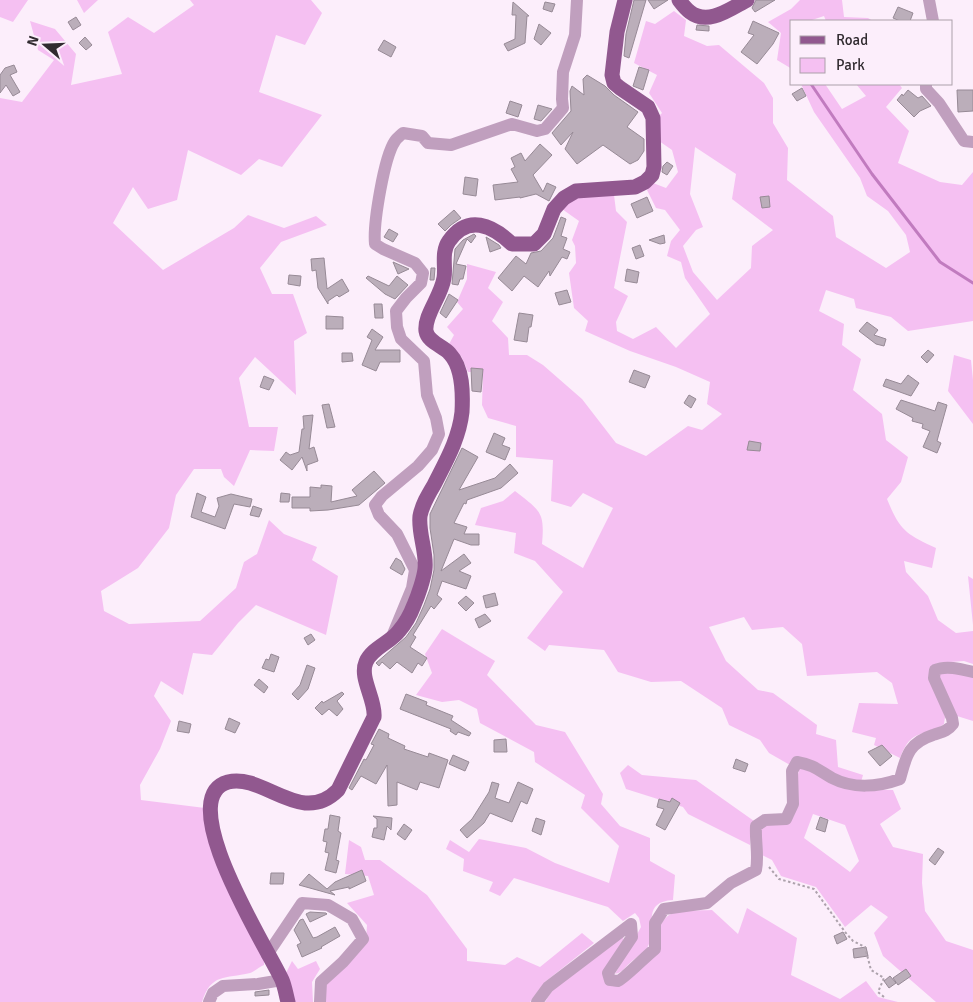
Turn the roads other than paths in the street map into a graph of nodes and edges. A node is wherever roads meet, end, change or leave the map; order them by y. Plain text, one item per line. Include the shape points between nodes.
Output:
1 (576, 0) edge
2 (625, 0) edge
3 (679, 0) edge
4 (746, 0) edge
5 (929, 0) edge
6 (932, 20) edge
7 (926, 85) edge
8 (973, 142) edge
9 (391, 639) junction
10 (973, 672) edge
11 (267, 955) junction
12 (282, 980) junction
13 (209, 1002) edge
14 (288, 1002) edge
15 (320, 1002) edge
16 (537, 1002) edge

1 - 9 street via 575,35 564,72 563,108 545,129 537,131 512,124 451,145 428,143 422,136 403,133 388,154 375,222 375,244 415,263 423,273 421,283 396,312 397,327 401,339 424,361 427,395 439,434 432,450 418,466 375,505 379,515 397,534 415,570 412,588
2 - 9 main road via 612,75 614,83 648,107 654,118 652,176 635,187 576,191 554,209 544,234 534,244 512,244 497,232 474,224 467,225 448,242 443,284 426,322 426,334 450,353 458,365 462,411 454,447 423,506 420,519 425,569 417,596 399,631
3 - 4 main road via 690,12 710,17 719,16
5 - 6 street
7 - 8 street via 964,141
9 - 11 main road via 366,662 364,673 375,708 374,717 332,797 308,802 285,798 246,781 236,780 224,784 214,793 210,803 216,842
10 - 16 street via 935,670 934,678 953,724 949,730 914,743 900,779 884,785 855,786 811,764 797,762 792,771 793,804 786,819 765,820 756,826 756,870 731,882 707,903 664,908 655,923 655,949 624,978 610,980 608,973 632,937 631,924 548,987
11 - 12 main road
11 - 15 street via 302,903 328,905 352,919 363,939 320,982
12 - 13 street via 223,986 213,993
12 - 14 main road

